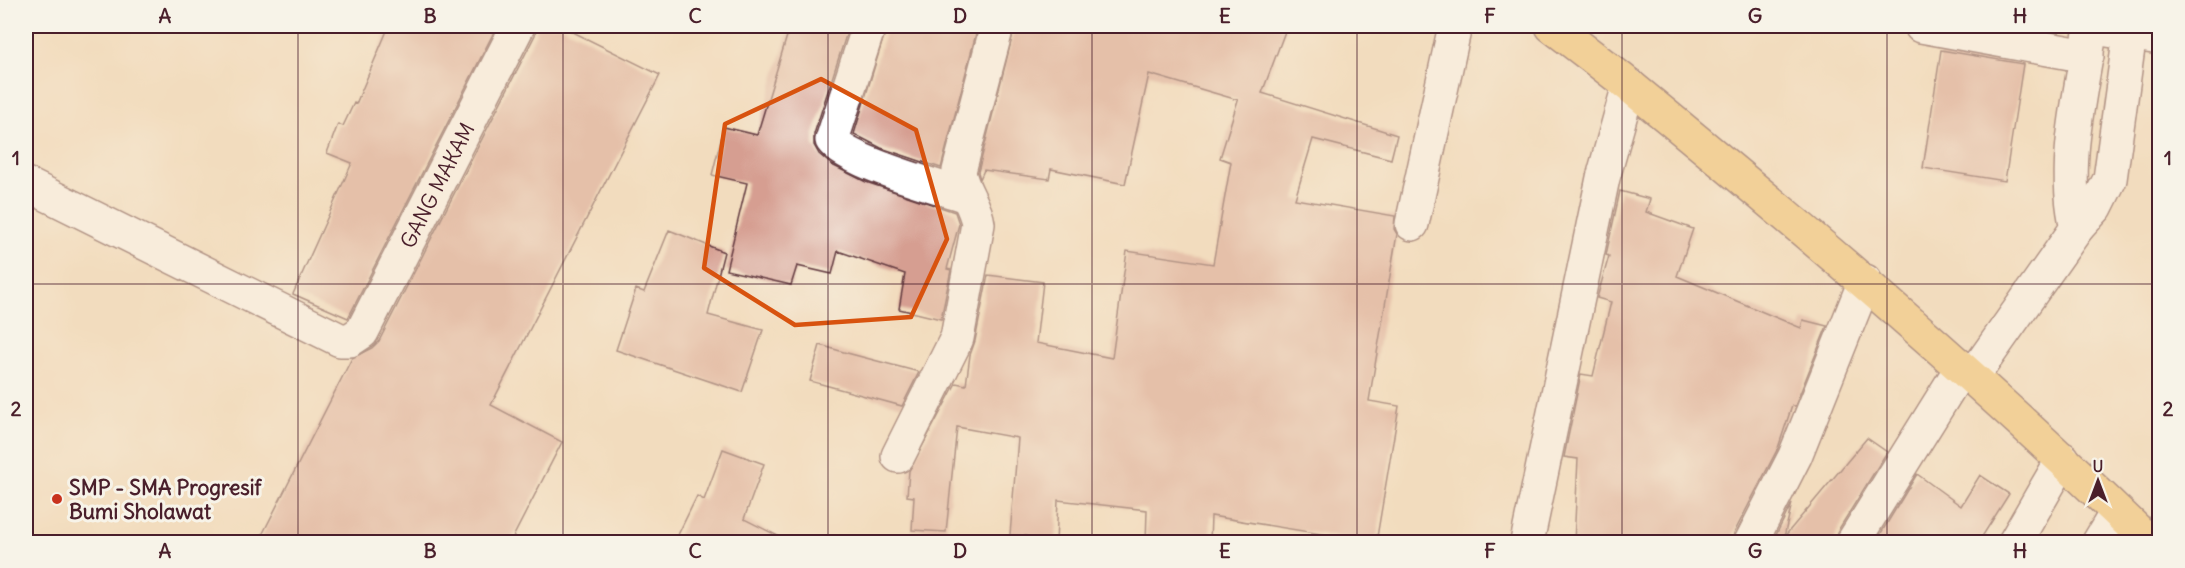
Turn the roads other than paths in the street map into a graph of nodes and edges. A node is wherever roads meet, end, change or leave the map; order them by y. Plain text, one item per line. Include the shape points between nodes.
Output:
1 (518, 26) edge
2 (868, 26) edge
3 (997, 26) edge
4 (1455, 26) edge
5 (1552, 26) edge
6 (1921, 26) edge
7 (2140, 32) edge
8 (2089, 36) edge
9 (1629, 85) junction
10 (26, 184) edge
11 (967, 196) junction
12 (1412, 224) dead end
13 (2077, 228) junction
14 (1865, 281) junction
15 (1968, 372) junction
16 (898, 456) dead end
17 (2062, 459) junction
18 (2117, 512) junction
19 (1527, 543) edge
20 (1751, 543) edge
21 (1852, 543) edge
22 (2015, 543) edge
23 (2099, 543) edge
24 (2149, 543) edge

1 - 10 street, GANG MAKAM via 363,332 350,340 340,340
2 - 11 street via 832,140 842,150
3 - 11 street via 959,171
4 - 12 street
5 - 9 main road
6 - 8 street
7 - 8 street
7 - 13 street via 2110,180 2096,207
8 - 13 street via 2070,173
9 - 14 main road
9 - 19 street via 1603,178
11 - 16 street via 978,224 957,338
13 - 15 street
14 - 15 main road
14 - 20 street via 1795,456
15 - 17 main road
15 - 21 street
17 - 18 main road
17 - 22 street
18 - 23 street
18 - 24 main road

